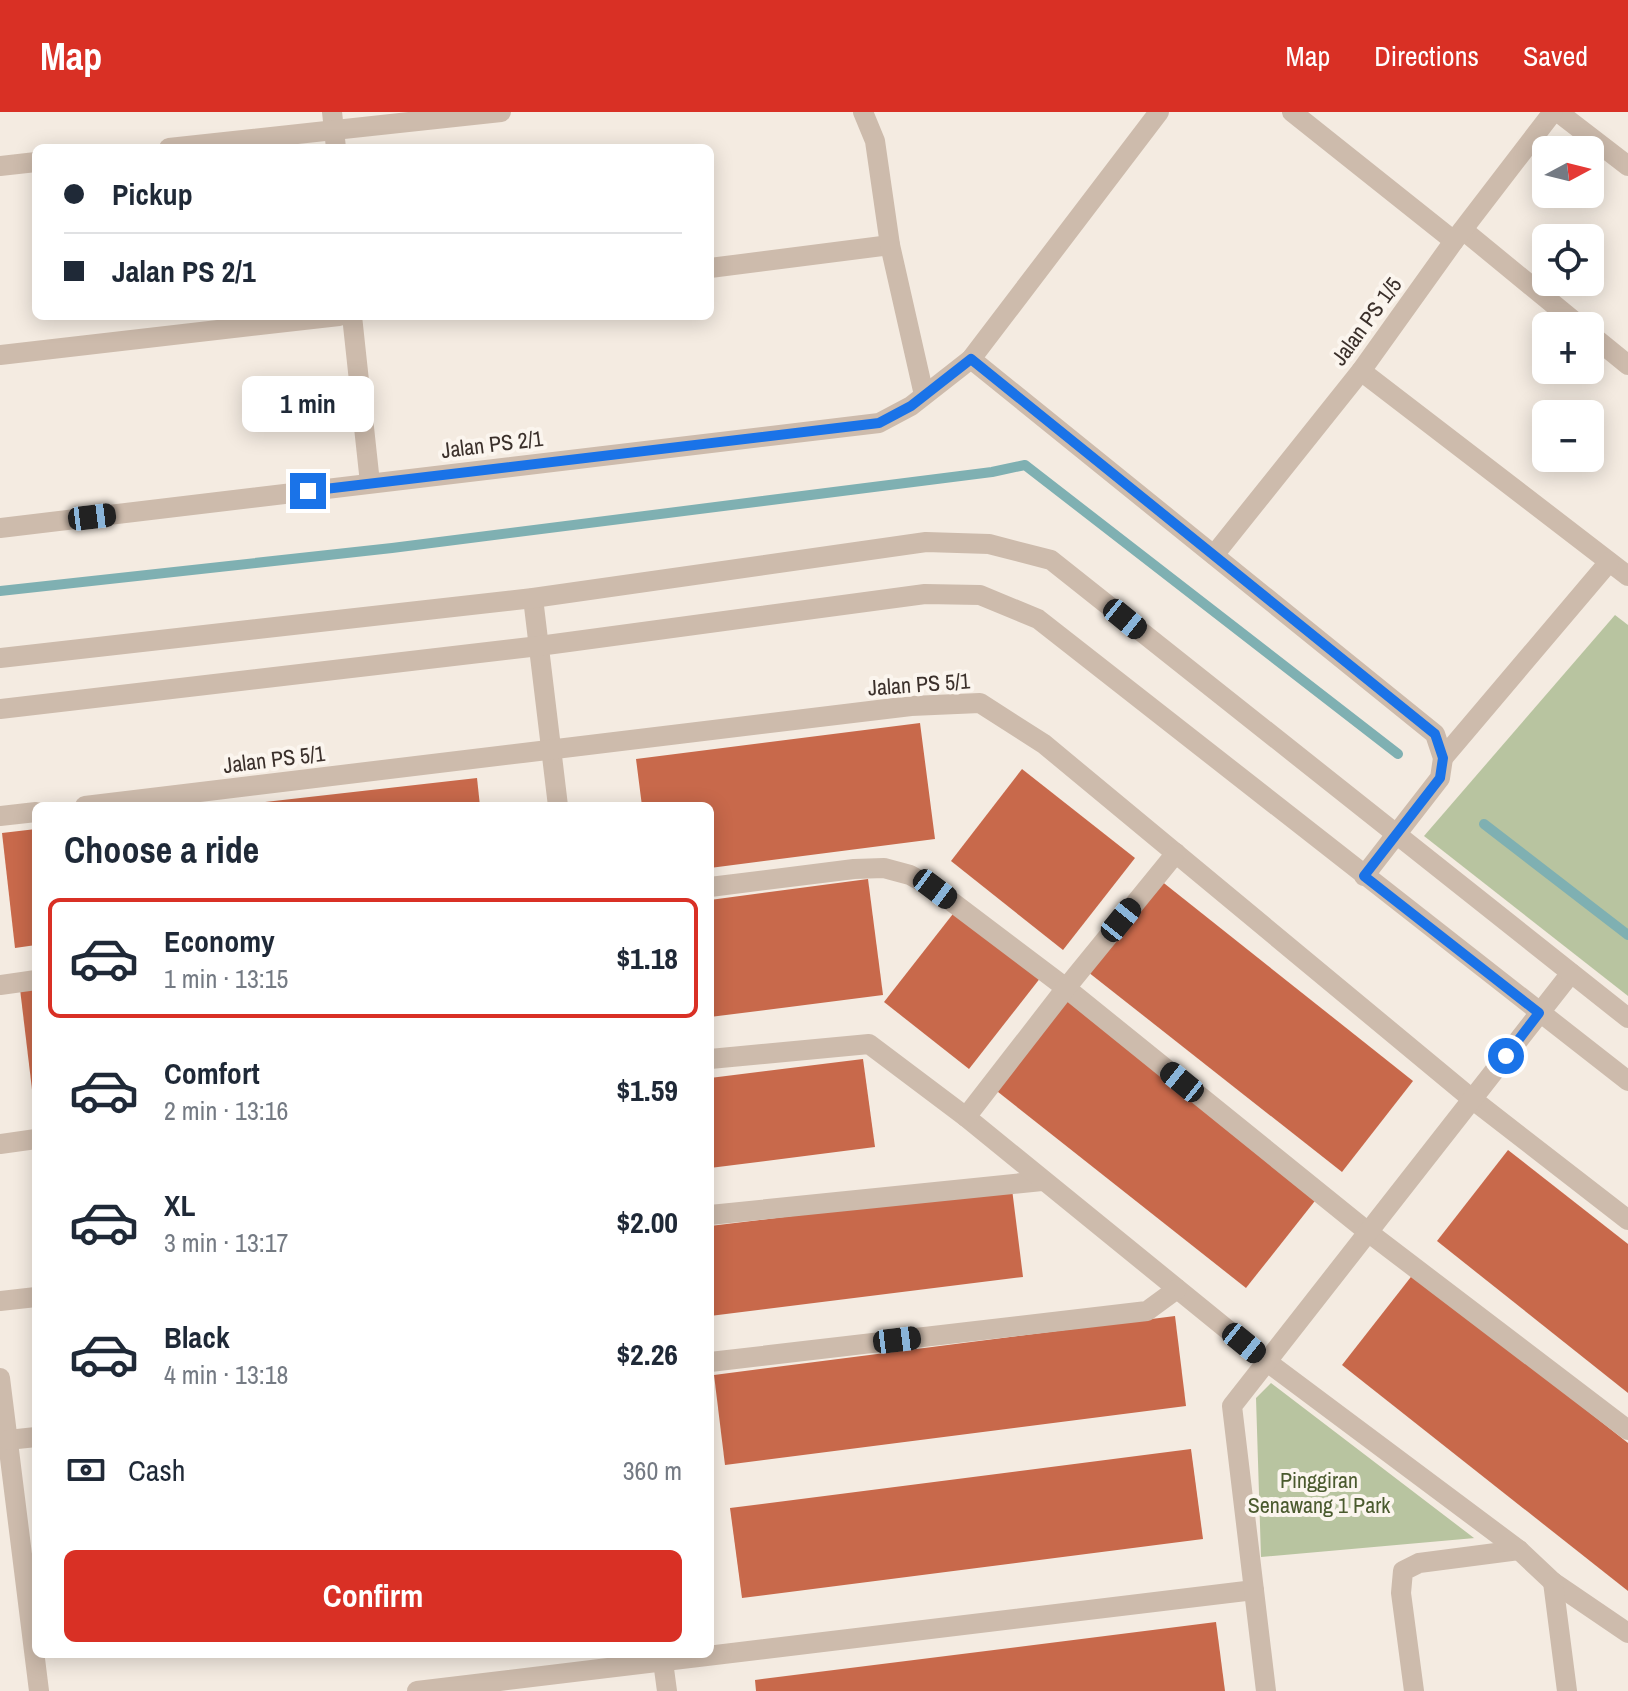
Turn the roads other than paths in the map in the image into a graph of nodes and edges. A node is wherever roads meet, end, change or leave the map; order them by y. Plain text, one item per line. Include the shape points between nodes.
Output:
1 (501, 112) edge
2 (863, 112) edge
3 (1159, 112) edge
4 (1292, 112) edge
5 (1556, 112) edge
6 (334, 130) edge
7 (206, 144) edge
8 (32, 162) edge
9 (0, 166) edge
10 (1628, 166) edge
11 (1459, 235) junction
12 (890, 245) junction
13 (714, 267) edge
14 (1561, 312) edge
15 (304, 320) edge
16 (352, 320) edge
17 (1604, 345) edge
18 (0, 355) edge
19 (971, 359) junction
20 (1628, 365) edge
21 (1361, 371) junction
22 (924, 395) junction
23 (370, 483) junction
24 (0, 528) edge
25 (1214, 555) junction
26 (1609, 562) junction
27 (1628, 576) edge
28 (533, 598) junction
29 (539, 646) junction
30 (0, 658) edge
31 (0, 709) edge
32 (551, 749) junction
33 (1443, 758) junction
34 (118, 802) edge
35 (558, 802) edge
36 (32, 812) edge
37 (0, 816) edge
38 (1396, 834) junction
39 (1176, 853) junction
40 (1364, 876) junction
41 (714, 886) edge
42 (1571, 973) junction
43 (32, 981) edge
44 (0, 985) edge
45 (1066, 988) junction
46 (1539, 1013) junction
47 (1628, 1018) edge
48 (714, 1059) edge
49 (1628, 1081) edge
50 (1472, 1099) junction
51 (966, 1117) junction
52 (32, 1140) edge
53 (0, 1144) edge
54 (1042, 1181) junction
55 (714, 1215) edge
56 (1628, 1220) edge
57 (1368, 1232) junction
58 (1177, 1289) junction
59 (32, 1297) edge
60 (0, 1301) edge
61 (1266, 1361) junction
62 (714, 1362) edge
63 (0, 1378) edge
64 (1628, 1430) edge
65 (32, 1437) edge
66 (8, 1440) junction
67 (1519, 1550) junction
68 (1553, 1582) junction
69 (1254, 1590) junction
70 (32, 1596) edge
71 (1628, 1633) edge
72 (714, 1652) edge
73 (37, 1658) edge
74 (663, 1658) edge
75 (39, 1691) edge
76 (417, 1691) edge
77 (667, 1691) edge
78 (1266, 1691) edge
79 (1414, 1691) edge
80 (1567, 1691) edge

1 - 6 street
2 - 12 street via 875,141
3 - 19 street, Jalan PS 2/1
4 - 11 street
5 - 10 street
5 - 11 street, Jalan PS 1/5
6 - 7 street
8 - 9 street
11 - 14 street
11 - 21 street, Jalan PS 1/5
12 - 13 street
12 - 22 street
15 - 18 street
16 - 23 street
17 - 20 street
19 - 22 street, Jalan PS 2/1
19 - 25 street
21 - 25 street, Jalan PS 1/5
21 - 26 street
22 - 23 street, Jalan PS 2/1 via 879,423
23 - 24 street, Jalan PS 2/1
25 - 33 street via 1435,734
26 - 27 street
26 - 33 street
28 - 29 street
28 - 30 street
28 - 38 street via 926,542 989,544 1051,560
29 - 31 street
29 - 32 street
29 - 40 street via 925,594 980,595 1038,619
32 - 34 street, Jalan PS 5/1
32 - 35 street
32 - 39 street, Jalan PS 5/1 via 911,706 980,703 1044,744
33 - 38 street via 1440,778
36 - 37 street
38 - 40 street
38 - 42 street
39 - 45 street
39 - 50 street, Jalan PS 5/1
40 - 46 street
41 - 45 street via 854,869 884,868 910,875
42 - 46 street
42 - 47 street
43 - 44 street
45 - 51 street
45 - 57 street
46 - 49 street
46 - 50 street
48 - 51 street via 869,1044
50 - 56 street, Jalan PS 5/1
50 - 57 street
51 - 54 street
52 - 53 street
54 - 55 street
54 - 58 street
57 - 61 street
57 - 64 street
58 - 61 street
58 - 62 street via 1147,1311
59 - 60 street
61 - 67 street
61 - 69 street via 1232,1406
63 - 66 street
65 - 66 street
66 - 70 street
67 - 68 street
67 - 79 street via 1419,1563 1403,1571
68 - 71 street
68 - 80 street
69 - 72 street
69 - 78 street
73 - 75 street
74 - 76 street
74 - 77 street

